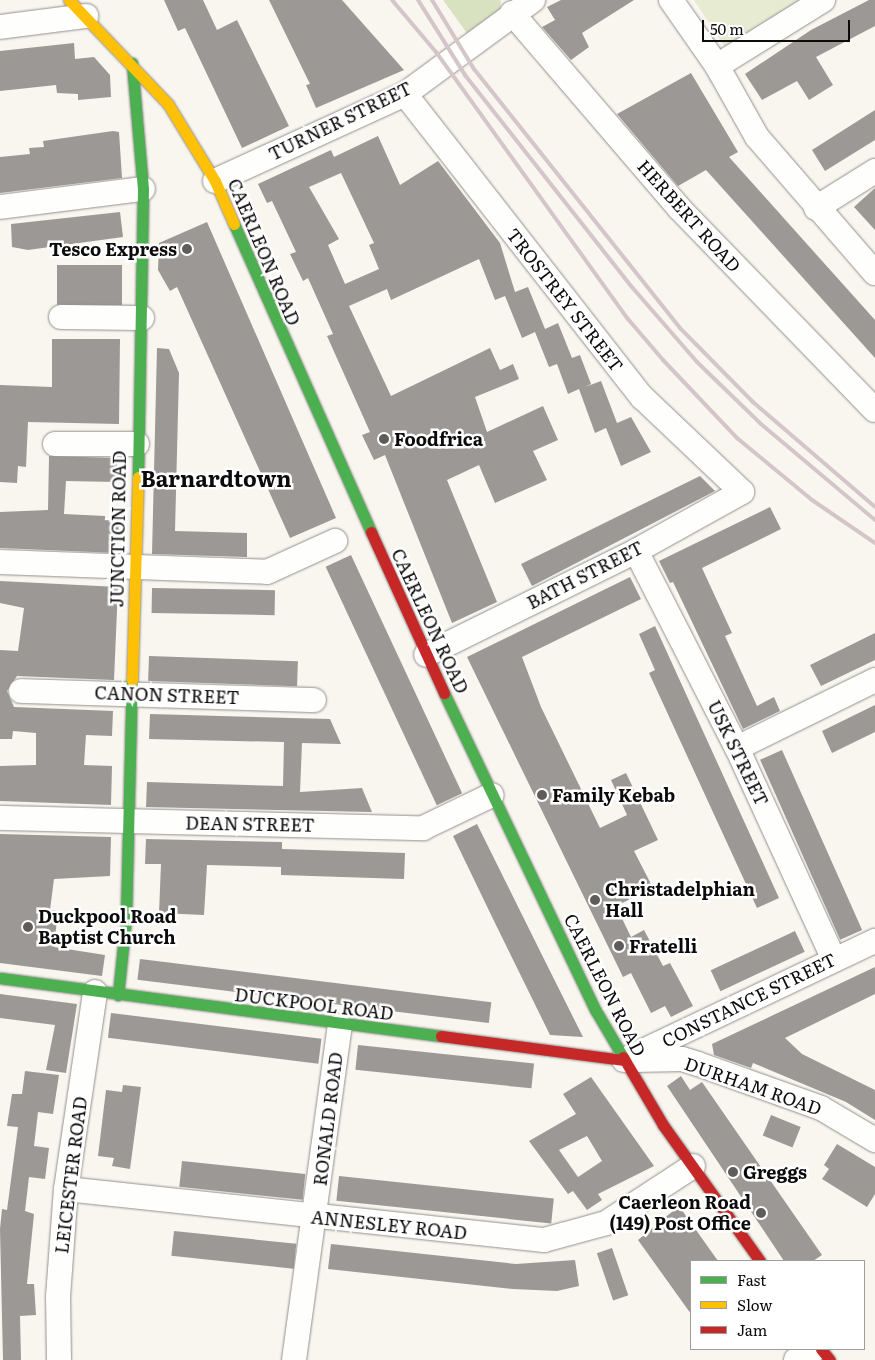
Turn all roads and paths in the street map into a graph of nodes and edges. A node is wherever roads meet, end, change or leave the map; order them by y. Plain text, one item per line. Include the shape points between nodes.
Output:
1 (69, 0) edge
2 (534, 0) edge
3 (671, 0) edge
4 (823, 0) edge
5 (512, 13) junction
6 (86, 16) junction
7 (0, 27) edge
8 (132, 63) junction
9 (717, 66) junction
10 (405, 94) junction
11 (875, 171) edge
12 (215, 181) junction
13 (143, 189) junction
14 (0, 207) edge
15 (816, 208) junction
16 (875, 273) edge
17 (62, 317) dead end
18 (142, 318) junction
19 (875, 410) edge
20 (55, 444) dead end
21 (137, 444) junction
22 (742, 492) joint
23 (336, 541) dead end
24 (636, 551) junction
25 (0, 562) edge
26 (136, 569) junction
27 (426, 655) junction
28 (875, 680) edge
29 (21, 691) dead end
30 (130, 694) junction
31 (314, 700) dead end
32 (737, 748) junction
33 (492, 795) junction
34 (0, 818) edge
35 (129, 821) junction
36 (875, 941) edge
37 (834, 960) junction
38 (0, 978) edge
39 (106, 993) junction
40 (340, 1026) junction
41 (624, 1060) junction
42 (875, 1140) edge
43 (693, 1166) junction
44 (66, 1190) junction
45 (315, 1217) junction
46 (759, 1260) edge
47 (813, 1350) edge
48 (822, 1350) edge
49 (59, 1360) edge
50 (294, 1360) edge
51 (796, 1360) edge
52 (830, 1360) edge

1 - 6 street, CAERLEON ROAD
2 - 5 street, TURNER STREET
3 - 9 street
4 - 9 street
5 - 10 street, TURNER STREET
5 - 19 street, HERBERT ROAD via 679,208
6 - 7 street
6 - 8 street, CAERLEON ROAD
8 - 12 street, CAERLEON ROAD via 178,118
8 - 13 street, JUNCTION ROAD
9 - 15 street via 757,137
10 - 12 street, TURNER STREET
10 - 22 street, TROSTREY STREET via 642,397
11 - 15 street
12 - 27 street, CAERLEON ROAD
13 - 14 street
13 - 18 street, JUNCTION ROAD
15 - 16 street
17 - 18 street
18 - 21 street, JUNCTION ROAD
20 - 21 street
21 - 26 street, JUNCTION ROAD
22 - 24 street, BATH STREET
23 - 26 street via 267,572
24 - 27 street, BATH STREET
24 - 32 street, USK STREET
25 - 26 street
26 - 30 street, JUNCTION ROAD
27 - 33 street, CAERLEON ROAD
28 - 32 street
29 - 30 street, CANON STREET
30 - 31 street, CANON STREET
30 - 35 street, JUNCTION ROAD
32 - 37 street, USK STREET
33 - 35 street, DEAN STREET via 423,828
33 - 41 street, CAERLEON ROAD
34 - 35 street, DEAN STREET
35 - 39 street, JUNCTION ROAD
36 - 37 street, CONSTANCE STREET
37 - 41 street, CONSTANCE STREET
38 - 39 street, DUCKPOOL ROAD
39 - 40 street, DUCKPOOL ROAD
39 - 44 street, LEICESTER ROAD
40 - 41 street, DUCKPOOL ROAD
40 - 45 street, RONALD ROAD
41 - 42 street, DURHAM ROAD via 682,1059 698,1064 821,1108
41 - 43 street, CAERLEON ROAD
43 - 45 street, ANNESLEY ROAD via 606,1223 544,1240
43 - 46 street, CAERLEON ROAD
44 - 45 street, ANNESLEY ROAD
44 - 49 street, LEICESTER ROAD via 58,1297
45 - 50 street, RONALD ROAD
47 - 51 street
48 - 52 street

